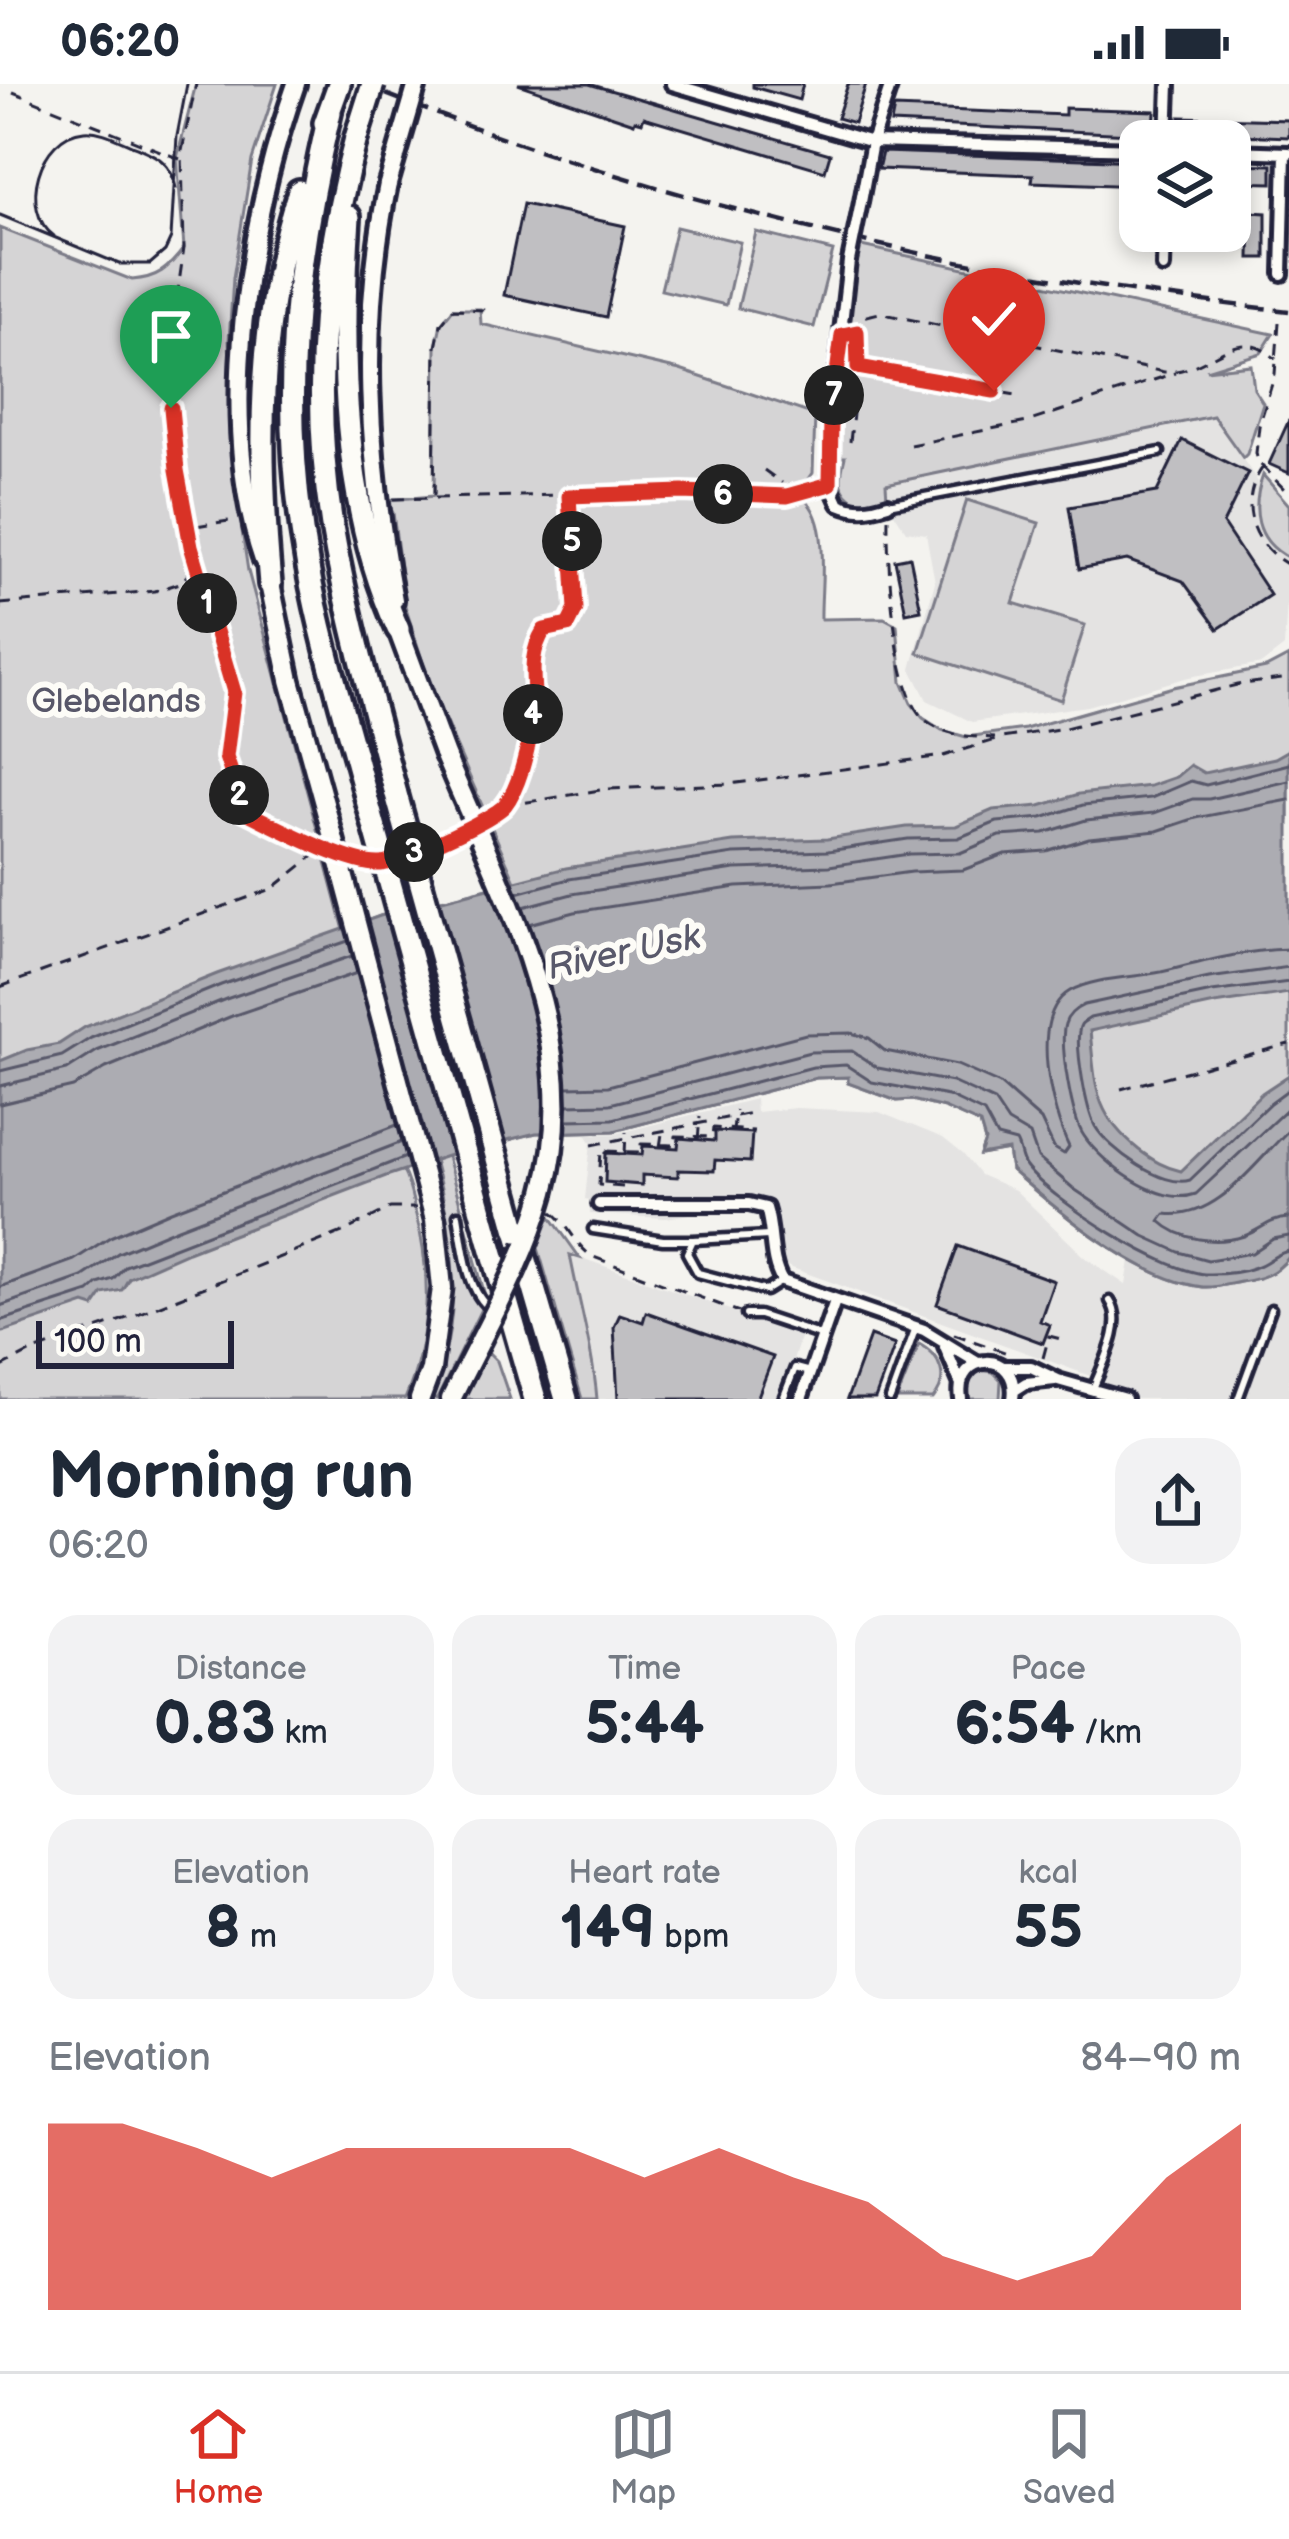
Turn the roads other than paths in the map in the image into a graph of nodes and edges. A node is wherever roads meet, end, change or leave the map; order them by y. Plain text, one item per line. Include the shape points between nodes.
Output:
1 (339, 84) edge
2 (373, 84) edge
3 (417, 84) edge
4 (672, 84) edge
5 (891, 84) edge
6 (1169, 84) edge
7 (294, 90) edge
8 (330, 112) junction
9 (1168, 120) edge
10 (872, 142) junction
11 (354, 144) junction
12 (1119, 148) edge
13 (1251, 152) edge
14 (1287, 153) edge
15 (1163, 252) edge
16 (1163, 267) dead end
17 (1282, 274) dead end
18 (1160, 452) dead end
19 (830, 484) junction
20 (792, 495) road end
21 (888, 504) joint
22 (271, 584) junction
23 (398, 628) junction
24 (599, 1204) dead end
25 (458, 1214) dead end
26 (593, 1229) dead end
27 (773, 1236) junction
28 (693, 1240) junction
29 (782, 1281) junction
30 (835, 1301) junction
31 (1111, 1301) dead end
32 (1271, 1309) dead end
33 (746, 1315) road end
34 (514, 1324) junction
35 (916, 1328) junction
36 (822, 1336) junction
37 (944, 1344) junction
38 (978, 1363) junction
39 (1004, 1367) junction
40 (810, 1372) junction
41 (1058, 1380) junction
42 (958, 1393) edge
43 (1099, 1393) edge
44 (1014, 1394) edge
45 (420, 1399) edge
46 (451, 1399) edge
47 (535, 1399) edge
48 (566, 1399) edge
49 (783, 1399) edge
50 (801, 1399) edge
51 (890, 1399) edge
52 (1125, 1399) edge
53 (1238, 1399) edge

1 - 8 highway
2 - 11 highway, bridge
3 - 23 main road, bridge via 388,184 368,342 373,466
4 - 10 street
5 - 10 street
6 - 9 street
7 - 22 main road via 268,176 243,336 247,502
8 - 22 highway via 287,227 271,304 260,452
8 - 34 highway, bridge via 295,299 293,433 309,573
10 - 12 street
10 - 19 street, bridge via 849,261
11 - 23 highway via 348,410 370,551
11 - 48 highway, bridge via 325,291 322,424 336,552
13 - 14 street
14 - 17 street
15 - 16 street
18 - 21 lane
19 - 20 street
19 - 21 street via 850,508
22 - 45 highway, bridge via 435,1219 442,1288
23 - 46 highway, bridge via 543,1000 557,1085 538,1210
24 - 27 street via 749,1204 766,1208
25 - 34 lane via 480,1302
26 - 28 lane
27 - 28 lane
27 - 29 street via 773,1267
28 - 29 lane via 687,1253 698,1273 766,1291
29 - 30 street
30 - 35 street
30 - 36 street
31 - 43 lane via 1117,1322
32 - 53 lane
33 - 36 lane
34 - 47 highway
35 - 37 street
35 - 51 lane
36 - 40 street
37 - 38 street
37 - 42 street
38 - 39 street
38 - 42 street
39 - 41 street via 1036,1366
39 - 44 street
40 - 49 lane via 795,1368
40 - 50 street
41 - 43 street
41 - 44 street via 1026,1383
43 - 52 street

